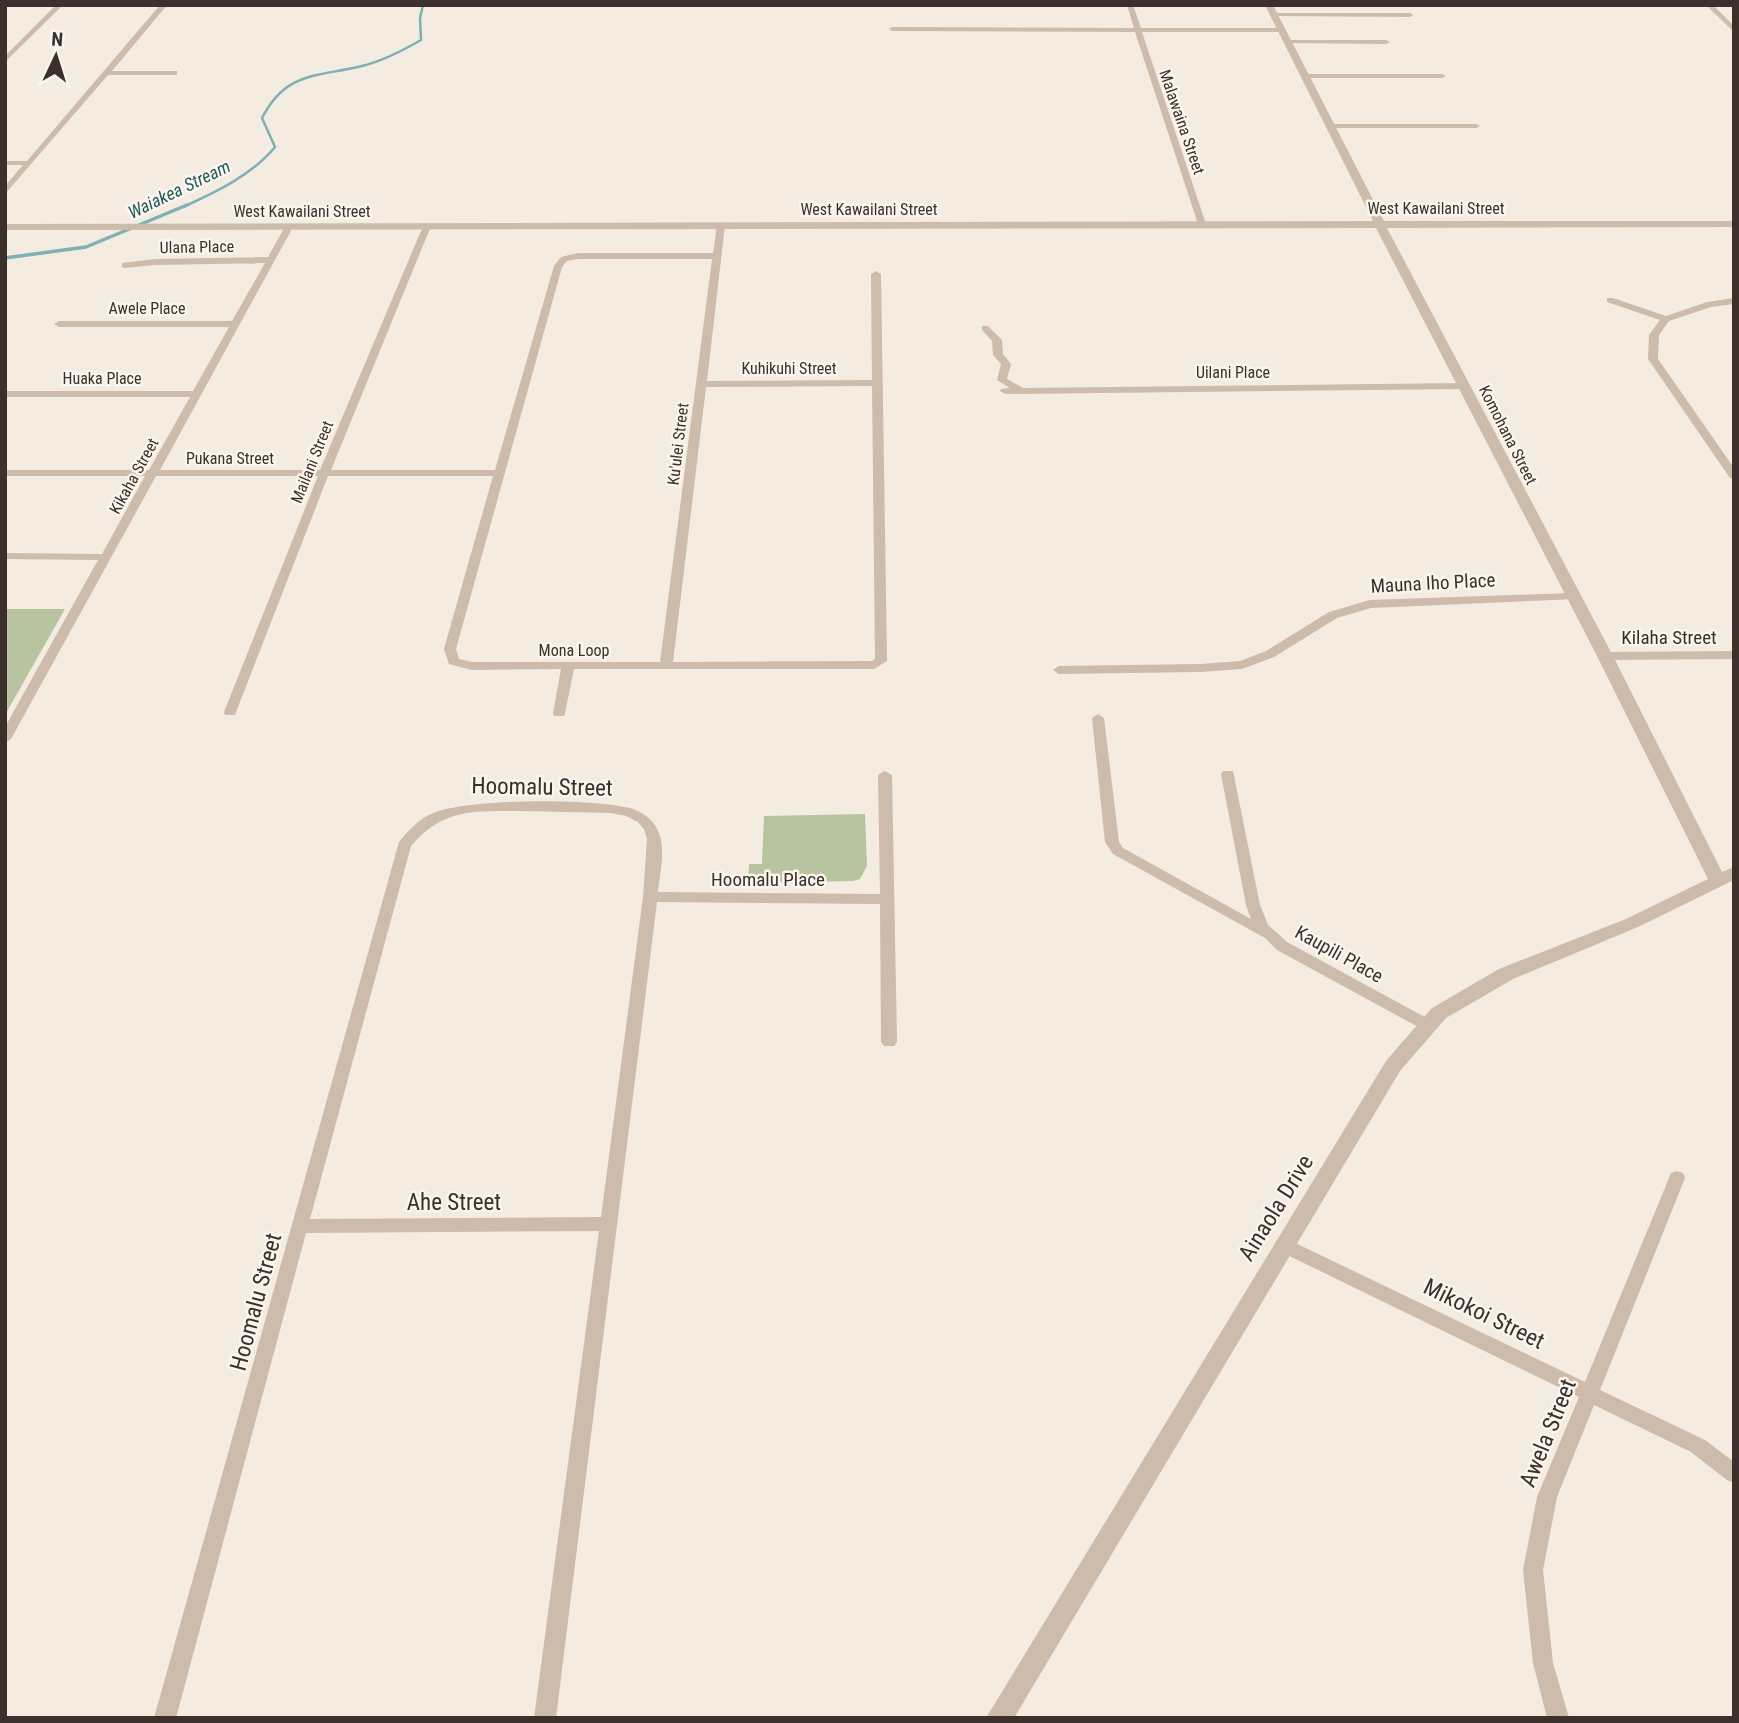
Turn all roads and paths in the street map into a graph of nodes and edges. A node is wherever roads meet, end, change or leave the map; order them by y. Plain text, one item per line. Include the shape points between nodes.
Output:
1 (60, 5) edge
2 (164, 5) edge
3 (1130, 5) edge
4 (1709, 5) edge
5 (1271, 10) edge
6 (1410, 15) dead end
7 (892, 29) dead end
8 (1136, 29) junction
9 (1734, 30) edge
10 (1284, 36) junction
11 (1386, 42) dead end
12 (5, 60) edge
13 (106, 73) junction
14 (174, 73) dead end
15 (1305, 76) junction
16 (1442, 76) dead end
17 (1331, 126) junction
18 (1476, 126) dead end
19 (5, 163) edge
20 (30, 163) junction
21 (5, 192) edge
22 (1202, 224) junction
23 (1381, 224) junction
24 (1734, 224) edge
25 (721, 225) junction
26 (427, 226) junction
27 (5, 227) edge
28 (289, 227) junction
29 (717, 256) junction
30 (270, 260) junction
31 (125, 265) dead end
32 (876, 274) dead end
33 (1609, 299) dead end
34 (1734, 301) edge
35 (1666, 319) junction
36 (59, 324) dead end
37 (236, 324) junction
38 (985, 328) dead end
39 (878, 383) junction
40 (700, 384) junction
41 (1463, 386) junction
42 (1005, 391) dead end
43 (1026, 391) junction
44 (6, 394) edge
45 (198, 394) junction
46 (5, 473) edge
47 (154, 473) junction
48 (497, 473) junction
49 (324, 474) junction
50 (1734, 476) edge
51 (5, 556) edge
52 (107, 557) junction
53 (1572, 597) junction
54 (1734, 655) edge
55 (1605, 656) junction
56 (568, 666) junction
57 (666, 666) junction
58 (1059, 670) dead end
59 (230, 712) dead end
60 (559, 713) dead end
61 (1098, 718) dead end
62 (5, 739) edge
63 (1228, 774) dead end
64 (885, 775) dead end
65 (1725, 876) edge
66 (650, 897) junction
67 (885, 899) junction
68 (1272, 936) junction
69 (1427, 1025) junction
70 (889, 1042) dead end
71 (1677, 1178) dead end
72 (607, 1224) junction
73 (301, 1226) junction
74 (1283, 1245) junction
75 (1591, 1392) junction
76 (1734, 1474) edge
77 (165, 1718) edge
78 (545, 1718) edge
79 (999, 1718) edge
80 (1558, 1718) edge

1 - 12 street
2 - 13 street
3 - 8 street, Malawaina Street
4 - 9 street
5 - 6 street
5 - 10 street, Komohana Street
7 - 8 street
8 - 10 street
8 - 22 street, Malawaina Street
10 - 11 street
10 - 15 street, Komohana Street
13 - 14 street
13 - 20 street
15 - 16 street
15 - 17 street, Komohana Street
17 - 18 street
17 - 23 street, Komohana Street
19 - 20 street
20 - 21 street
22 - 23 street, West Kawailani Street
22 - 25 street, West Kawailani Street
23 - 24 street, West Kawailani Street
23 - 41 street, Komohana Street
25 - 26 street, West Kawailani Street
25 - 29 street, Ku'ulei Street
26 - 28 street, West Kawailani Street
26 - 49 street, Mailani Street
27 - 28 street, West Kawailani Street
28 - 30 street, Kikaha Street
29 - 40 street, Ku'ulei Street
29 - 48 street, Mona Loop via 564,259 558,266
30 - 31 street, Ulana Place
30 - 37 street, Kikaha Street
32 - 39 street, Mona Loop
33 - 35 street
34 - 35 street
35 - 50 street via 1654,335 1653,359
36 - 37 street, Awele Place
37 - 45 street, Kikaha Street
38 - 43 street via 997,340 998,355 1006,364 1002,380
39 - 40 street, Kuhikuhi Street
39 - 57 street, Mona Loop via 881,661 874,665
40 - 57 street, Ku'ulei Street
41 - 43 street, Uilani Place
41 - 53 street, Komohana Street
42 - 43 street, Uilani Place
44 - 45 street, Huaka Place
45 - 47 street, Kikaha Street
46 - 47 street, Pukana Street
47 - 49 street, Pukana Street
47 - 52 street, Kikaha Street
48 - 49 street, Pukana Street
48 - 56 street, Mona Loop via 450,649 453,661 472,666
49 - 59 street, Mailani Street
51 - 52 street
52 - 62 street, Kikaha Street
53 - 55 street, Komohana Street
53 - 58 street, Mauna Iho Place via 1370,604 1333,615 1270,654 1242,665
54 - 55 street, Kilaha Street
55 - 65 street, Komohana Street
56 - 57 street, Mona Loop
56 - 60 street
61 - 68 street via 1112,842 1118,851
63 - 68 street, Kaupili Place via 1253,905 1262,927
64 - 67 street
65 - 69 street, Ainaola Drive via 1632,923 1506,974 1439,1013
66 - 67 street, Hoomalu Place
66 - 72 street, Hoomalu Street
66 - 73 street, Hoomalu Street via 652,827 629,811 464,807 418,828 404,845
67 - 70 street
68 - 69 street, Kaupili Place via 1282,946
69 - 74 street, Ainaola Drive via 1393,1066
71 - 75 street, Awela Street
72 - 73 street, Ahe Street
72 - 78 street, Hoomalu Street
73 - 77 street, Hoomalu Street
74 - 75 street, Mikokoi Street
74 - 79 street, Ainaola Drive
75 - 76 street, Mikokoi Street via 1698,1446
75 - 80 street, Awela Street via 1547,1497 1533,1570 1543,1663

